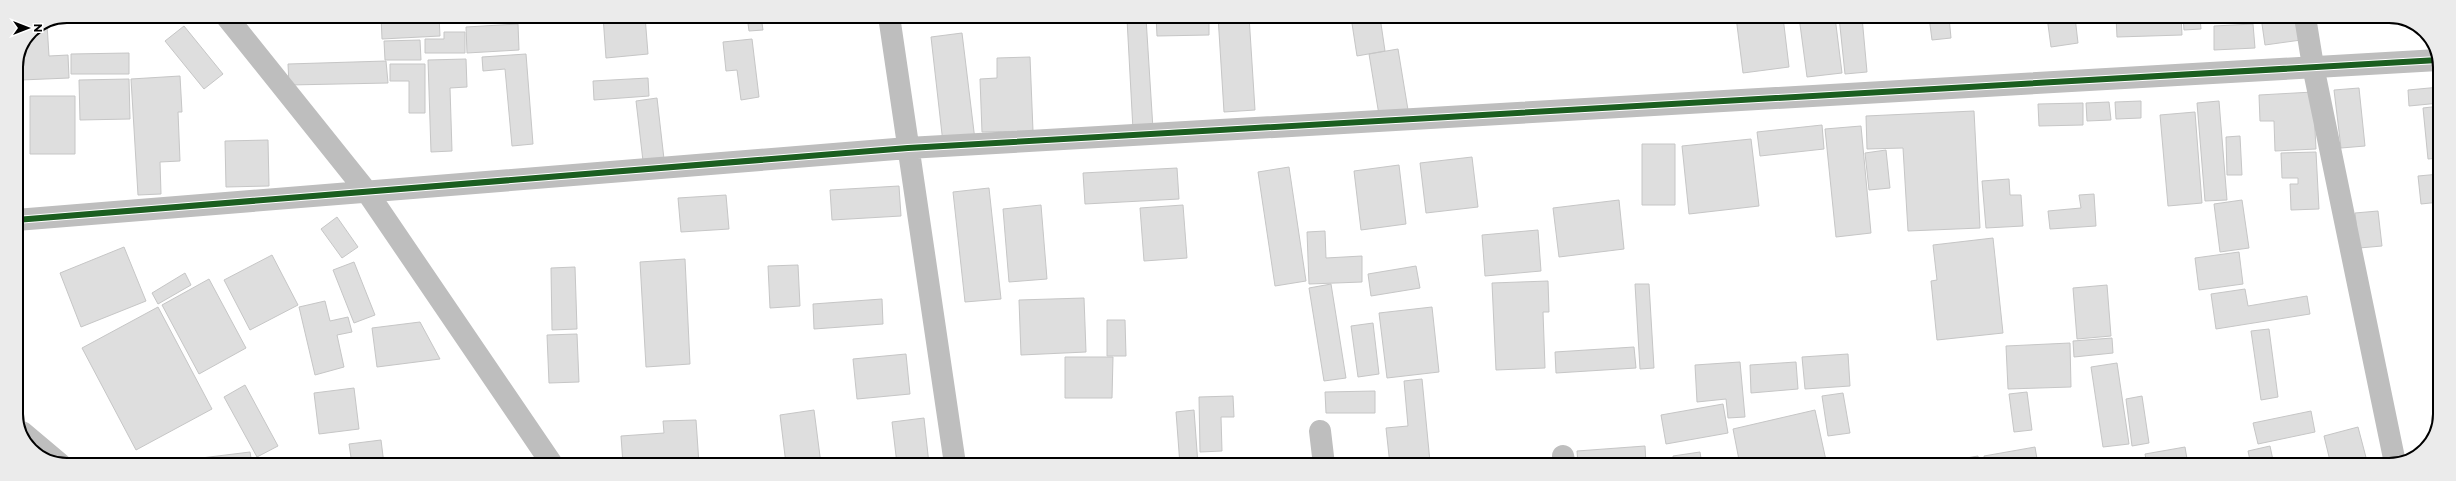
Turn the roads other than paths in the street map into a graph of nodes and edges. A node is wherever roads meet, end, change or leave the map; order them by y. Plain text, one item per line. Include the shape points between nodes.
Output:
1 (232, 23) edge
2 (890, 23) edge
3 (2306, 23) edge
4 (2433, 60) edge
5 (2313, 66) junction
6 (908, 148) junction
7 (367, 192) junction
8 (23, 219) edge
9 (1320, 431) dead end
10 (30, 439) edge
11 (48, 454) edge
12 (548, 458) edge
13 (954, 458) edge
14 (1323, 458) edge
15 (2394, 458) edge

1 - 7 street
2 - 6 street
3 - 5 street
4 - 5 street
5 - 6 street
5 - 15 street
6 - 7 street
6 - 13 street
7 - 8 street
7 - 12 street
9 - 14 street
10 - 11 street

